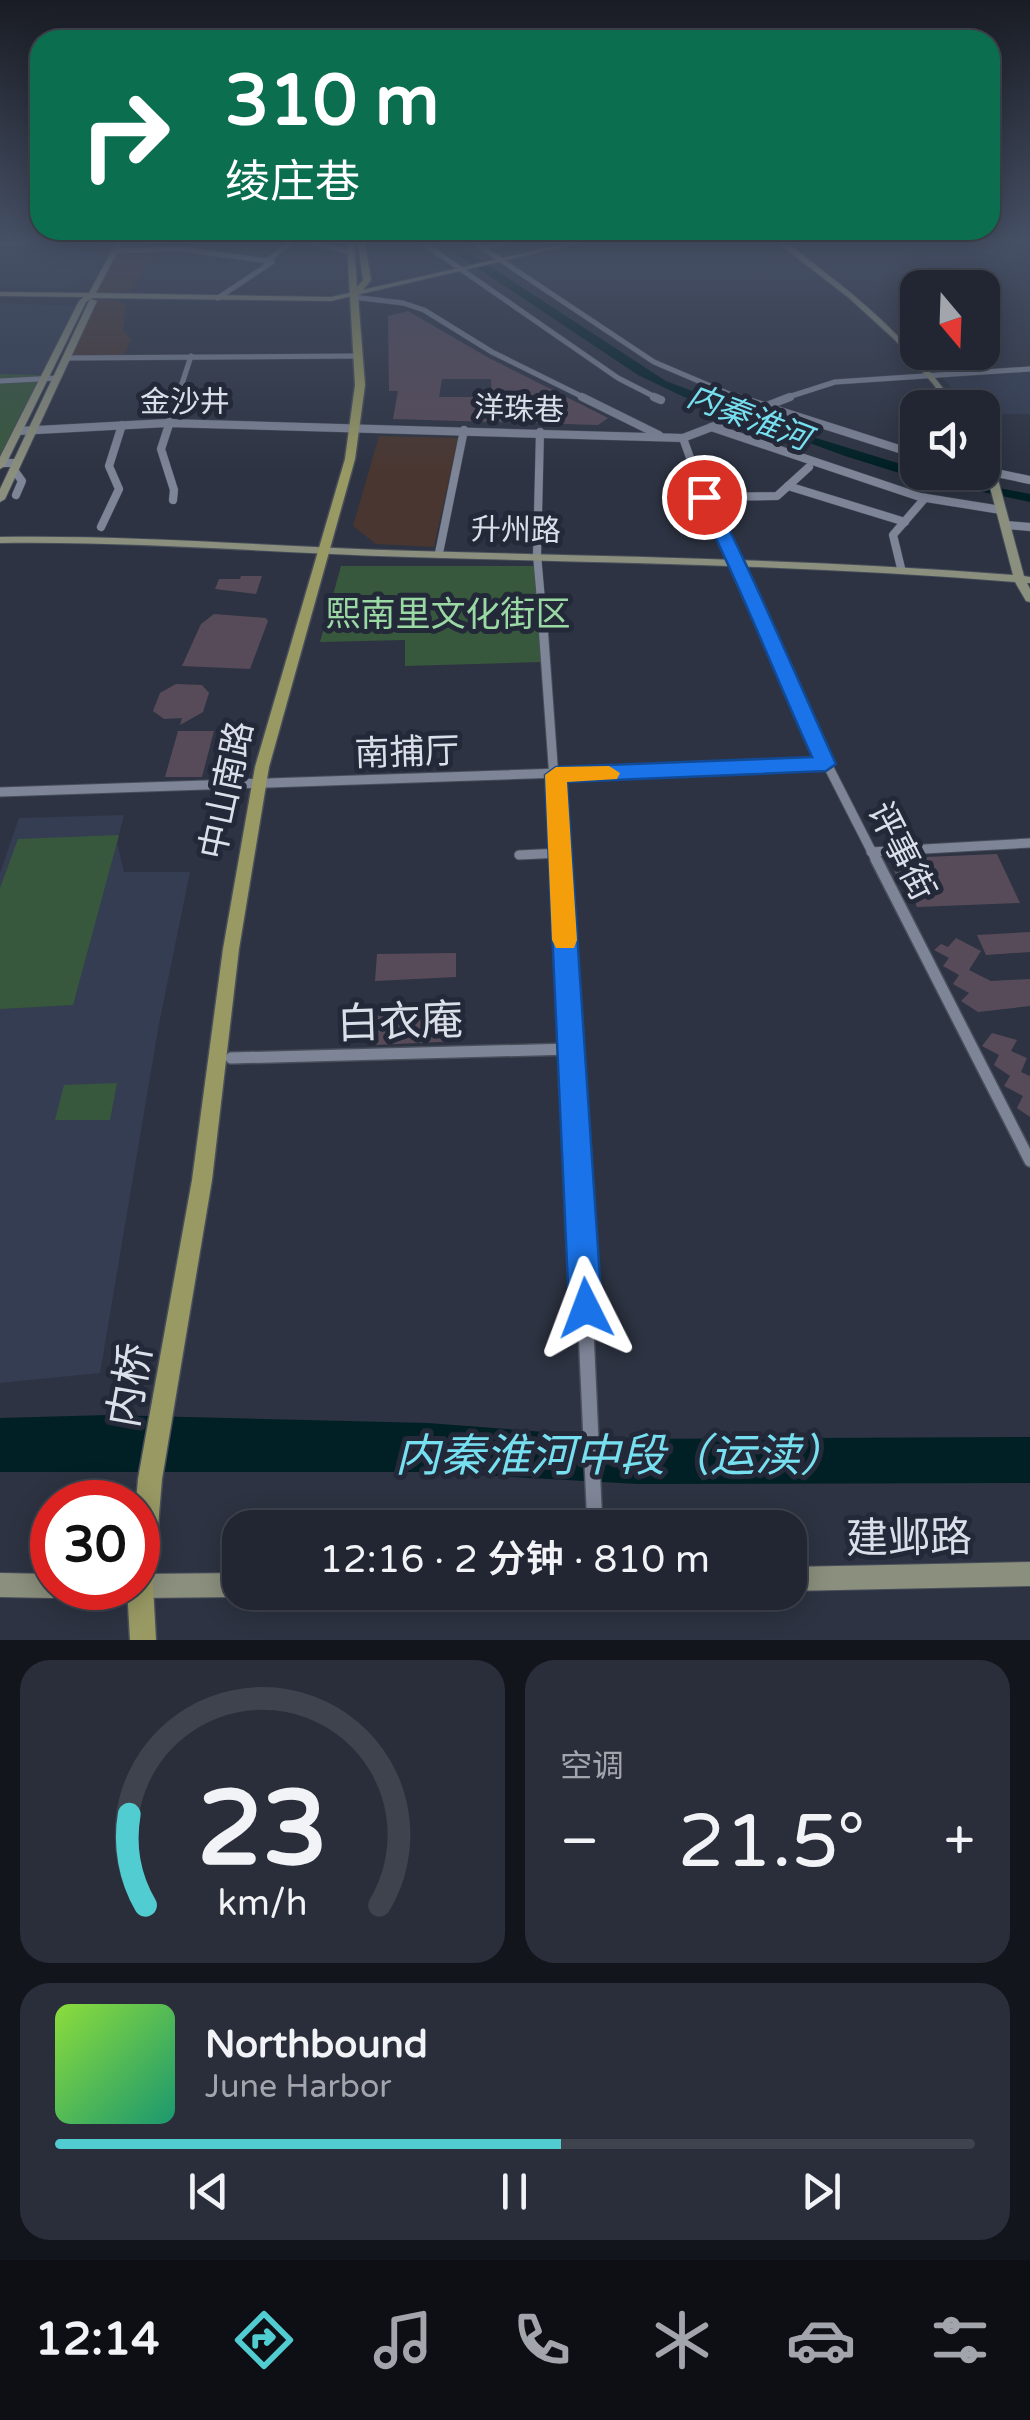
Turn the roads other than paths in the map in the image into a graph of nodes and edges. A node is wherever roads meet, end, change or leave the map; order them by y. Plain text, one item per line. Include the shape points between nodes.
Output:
1 (74, 320) edge
2 (85, 320) edge
3 (355, 320) edge
4 (439, 320) edge
5 (532, 320) edge
6 (586, 320) edge
7 (876, 320) edge
8 (191, 356) junction
9 (359, 356) junction
10 (66, 358) junction
11 (1030, 369) edge
12 (928, 374) junction
13 (57, 378) junction
14 (0, 379) edge
15 (940, 390) edge
16 (661, 400) dead end
17 (757, 406) junction
18 (168, 424) junction
19 (122, 426) junction
20 (354, 426) junction
21 (711, 428) junction
22 (32, 430) junction
23 (464, 430) junction
24 (18, 431) junction
25 (540, 432) junction
26 (662, 437) junction
27 (683, 438) junction
28 (900, 450) edge
29 (0, 465) edge
30 (15, 467) junction
31 (809, 468) dead end
32 (1000, 476) edge
33 (1030, 480) edge
34 (788, 486) junction
35 (995, 490) edge
36 (16, 495) dead end
37 (704, 497) junction
38 (0, 498) edge
39 (926, 498) junction
40 (174, 500) dead end
41 (1001, 506) junction
42 (905, 522) junction
43 (1006, 525) junction
44 (1030, 526) edge
45 (101, 527) dead end
46 (0, 540) edge
47 (324, 551) junction
48 (440, 554) junction
49 (537, 555) junction
50 (737, 561) junction
51 (901, 568) junction
52 (1025, 580) edge
53 (1030, 599) edge
54 (826, 764) junction
55 (556, 775) junction
56 (260, 784) junction
57 (0, 792) edge
58 (1030, 843) edge
59 (870, 852) junction
60 (560, 853) junction
61 (518, 855) dead end
62 (571, 1049) junction
63 (232, 1058) dead end
64 (1026, 1146) edge
65 (1030, 1161) edge
66 (181, 1304) joint
67 (150, 1480) edge
68 (594, 1510) edge
69 (1030, 1574) edge
70 (807, 1580) edge
71 (222, 1585) edge
72 (0, 1586) edge
73 (30, 1586) edge
74 (160, 1586) edge
75 (141, 1610) edge
76 (144, 1640) edge

1 - 24 main road
2 - 10 main road
3 - 9 main road, 中山南路
4 - 26 street
5 - 16 street
6 - 17 street via 654,362
7 - 12 main road
8 - 9 street
8 - 10 street
8 - 18 street
9 - 20 main road, 中山南路
10 - 13 main road
11 - 12 street
12 - 15 main road
12 - 17 street via 836,382
13 - 14 street
13 - 22 main road
17 - 21 street
17 - 28 street
18 - 19 street, 金沙井
18 - 20 street, 金沙井
18 - 40 street via 161,450
19 - 22 street, 金沙井
19 - 45 street via 109,466 120,488
20 - 23 street, 洋珠巷
20 - 47 main road, 中山南路
21 - 27 street
21 - 39 street
22 - 24 street, 金沙井
22 - 30 main road
23 - 25 street, 洋珠巷
23 - 48 street
24 - 29 main road
25 - 26 street, 洋珠巷
25 - 49 street
26 - 27 street, 洋珠巷
27 - 37 street, 评事街
29 - 30 street
30 - 36 street via 22,481
30 - 38 main road
31 - 34 street
32 - 33 street
34 - 37 street via 778,496
34 - 42 street
35 - 41 main road
37 - 50 street, 评事街
39 - 41 street
39 - 42 street
41 - 43 main road
42 - 51 street via 893,536
43 - 44 street
43 - 52 main road
46 - 47 main road, 升州路
47 - 48 main road, 升州路
47 - 56 main road, 中山南路
48 - 49 main road, 升州路
49 - 50 main road, 升州路
49 - 55 street
50 - 51 main road, 升州路
50 - 54 street, 评事街
51 - 52 main road, 升州路
52 - 53 main road
54 - 55 street, 南捕厅
54 - 59 street, 评事街
55 - 56 street, 南捕厅
55 - 60 street
56 - 57 street, 南捕厅
56 - 66 main road, 中山南路
58 - 59 street
59 - 64 street, 评事街
60 - 61 street
60 - 62 street
62 - 63 street, 白衣庵
62 - 68 street
64 - 65 street, 评事街
66 - 67 main road, 内桥
69 - 70 main road, 建邺路
71 - 74 main road
72 - 73 main road
75 - 76 main road

